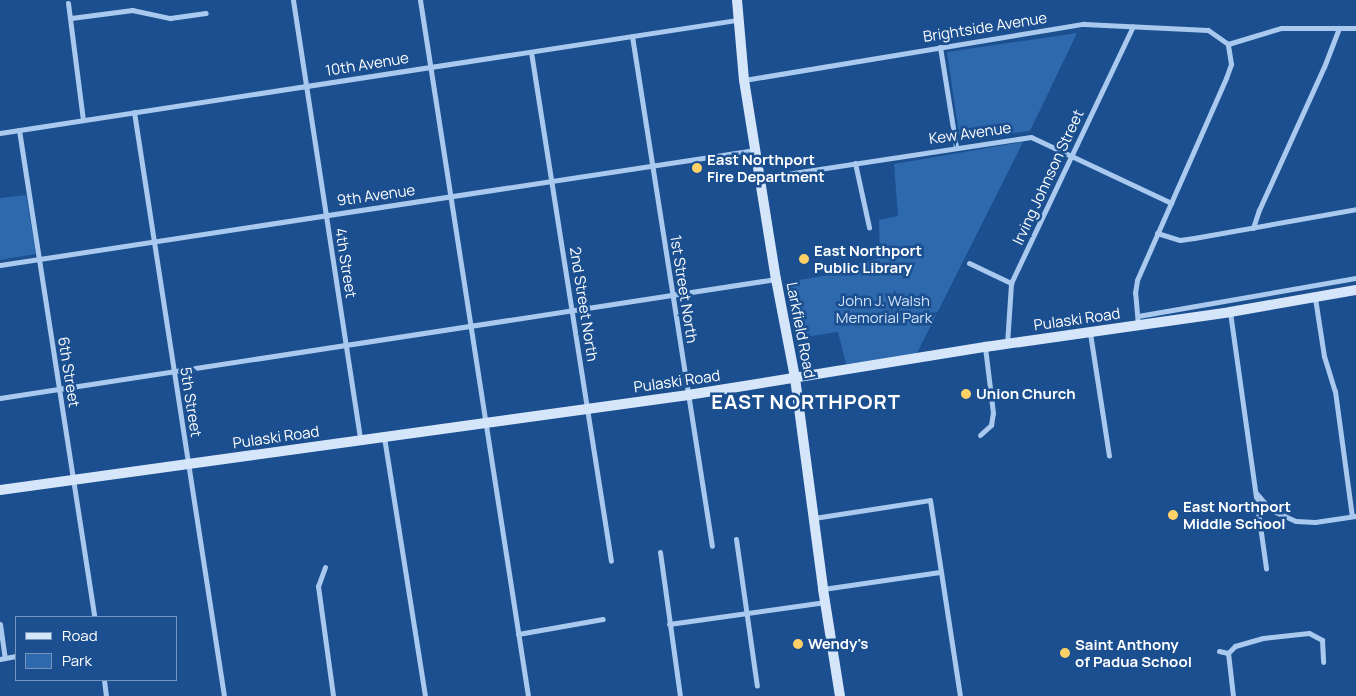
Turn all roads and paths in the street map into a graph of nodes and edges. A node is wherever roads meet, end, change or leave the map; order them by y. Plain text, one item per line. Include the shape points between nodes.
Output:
1 (293, 0) edge
2 (420, 0) edge
3 (737, 0) edge
4 (68, 3) dead end
5 (206, 13) dead end
6 (71, 18) junction
7 (737, 20) junction
8 (1133, 26) junction
9 (1339, 28) junction
10 (1356, 28) edge
11 (632, 36) junction
12 (1228, 44) junction
13 (940, 47) junction
14 (531, 52) junction
15 (430, 67) junction
16 (744, 80) junction
17 (306, 86) junction
18 (134, 112) junction
19 (83, 120) junction
20 (19, 130) junction
21 (0, 133) edge
22 (956, 147) junction
23 (756, 150) junction
24 (1072, 155) junction
25 (855, 163) junction
26 (652, 165) junction
27 (760, 178) junction
28 (551, 182) junction
29 (450, 197) junction
30 (1171, 203) junction
31 (1356, 209) edge
32 (326, 215) junction
33 (869, 227) dead end
34 (1253, 228) junction
35 (1158, 233) junction
36 (154, 241) junction
37 (39, 259) junction
38 (969, 263) dead end
39 (0, 265) edge
40 (1356, 278) edge
41 (776, 279) junction
42 (1011, 283) junction
43 (1356, 290) edge
44 (672, 294) junction
45 (1315, 298) junction
46 (572, 310) junction
47 (1230, 312) junction
48 (1138, 321) junction
49 (470, 326) junction
50 (1090, 333) junction
51 (346, 344) junction
52 (1007, 344) junction
53 (985, 347) junction
54 (174, 372) junction
55 (795, 378) junction
56 (59, 389) junction
57 (688, 395) junction
58 (0, 398) edge
59 (587, 409) junction
60 (485, 423) junction
61 (980, 435) dead end
62 (384, 438) junction
63 (360, 441) junction
64 (1109, 456) dead end
65 (188, 465) junction
66 (73, 480) junction
67 (0, 490) edge
68 (1256, 493) junction
69 (1354, 516) edge
70 (813, 518) junction
71 (736, 540) dead end
72 (712, 546) dead end
73 (660, 552) dead end
74 (611, 561) dead end
75 (325, 567) dead end
76 (1266, 568) dead end
77 (940, 572) junction
78 (823, 589) junction
79 (825, 602) junction
80 (747, 613) junction
81 (94, 616) edge
82 (604, 619) dead end
83 (0, 624) edge
84 (669, 624) junction
85 (518, 634) junction
86 (1219, 651) dead end
87 (1228, 653) junction
88 (15, 656) edge
89 (2, 659) edge
90 (1323, 662) dead end
91 (104, 681) edge
92 (757, 686) dead end
93 (106, 696) edge
94 (224, 696) edge
95 (333, 696) edge
96 (425, 696) edge
97 (528, 696) edge
98 (680, 696) edge
99 (840, 696) edge
100 (960, 696) edge
101 (1233, 696) edge

1 - 17 street, 4th Street
2 - 15 street
3 - 7 main road, Larkfield Road
4 - 6 street
5 - 6 street via 170,18 132,10
6 - 19 street
7 - 11 street, 10th Avenue
7 - 16 main road, Larkfield Road
8 - 12 street, Brightside Avenue via 1208,30
8 - 13 street, Brightside Avenue via 1084,24
8 - 24 street, Irving Johnson Street
9 - 10 street
9 - 12 street via 1281,28
9 - 34 street
11 - 14 street, 10th Avenue
11 - 26 street, 1st Street North
12 - 30 street via 1231,64 1226,78
13 - 16 street, Brightside Avenue
13 - 22 street
14 - 15 street, 10th Avenue
14 - 28 street, 2nd Street North
15 - 17 street, 10th Avenue
15 - 29 street
16 - 23 main road, Larkfield Road
17 - 18 street, 10th Avenue
17 - 32 street, 4th Street
18 - 19 street, 10th Avenue
18 - 36 street, 5th Street
19 - 20 street, 10th Avenue
20 - 21 street, 10th Avenue
20 - 37 street, 6th Street
22 - 24 street, Kew Avenue via 1031,136
22 - 25 street, Kew Avenue
23 - 26 street, 9th Avenue
23 - 27 main road, Larkfield Road
24 - 30 street, Kew Avenue
24 - 42 street, Irving Johnson Street
25 - 27 street, Kew Avenue
25 - 33 street
26 - 28 street, 9th Avenue
26 - 44 street, 1st Street North
27 - 41 main road, Larkfield Road
28 - 29 street, 9th Avenue
28 - 46 street, 2nd Street North
29 - 32 street, 9th Avenue
29 - 49 street
30 - 35 street
31 - 34 street
32 - 36 street, 9th Avenue
32 - 51 street, 4th Street
34 - 35 street via 1180,240
35 - 48 street via 1137,280
36 - 37 street, 9th Avenue
36 - 54 street, 5th Street
37 - 39 street, 9th Avenue
37 - 56 street, 6th Street
38 - 42 street
40 - 48 street
41 - 44 street
41 - 55 main road, Larkfield Road
42 - 52 street, Irving Johnson Street
43 - 45 main road, Pulaski Road
44 - 46 street
44 - 57 street, 1st Street North
45 - 47 main road, Pulaski Road
45 - 69 street via 1324,356 1335,391
46 - 49 street
46 - 59 street, 2nd Street North
47 - 48 main road, Pulaski Road
47 - 68 street
48 - 50 main road, Pulaski Road
49 - 51 street
49 - 60 street
50 - 52 main road, Pulaski Road
50 - 64 street
51 - 54 street
51 - 63 street, 4th Street
52 - 53 main road, Pulaski Road
53 - 55 main road, Pulaski Road
53 - 61 street via 993,413 991,425
54 - 56 street
54 - 65 street, 5th Street
55 - 57 main road, Pulaski Road
55 - 70 main road, Larkfield Road
56 - 58 street
56 - 66 street, 6th Street
57 - 59 main road, Pulaski Road
57 - 72 street, 1st Street North
59 - 60 main road, Pulaski Road
59 - 74 street, 2nd Street North
60 - 62 main road, Pulaski Road
60 - 85 street
62 - 63 main road, Pulaski Road
62 - 96 street
63 - 65 main road, Pulaski Road
65 - 66 main road, Pulaski Road
65 - 94 street, 5th Street
66 - 67 main road, Pulaski Road
66 - 81 street, 6th Street
68 - 69 street via 1271,510 1296,521 1314,522
68 - 76 street
70 - 77 street via 930,500
70 - 78 main road, Larkfield Road
71 - 80 street
73 - 84 street
75 - 95 street via 318,586
77 - 78 street
77 - 100 street
78 - 79 main road, Larkfield Road
79 - 80 street
79 - 99 main road, Larkfield Road
80 - 84 street
80 - 92 street
82 - 85 street
83 - 89 street
84 - 98 street
85 - 97 street
86 - 87 street
87 - 90 street via 1235,646 1248,642 1309,633 1322,640
87 - 101 street
88 - 89 street
91 - 93 street

